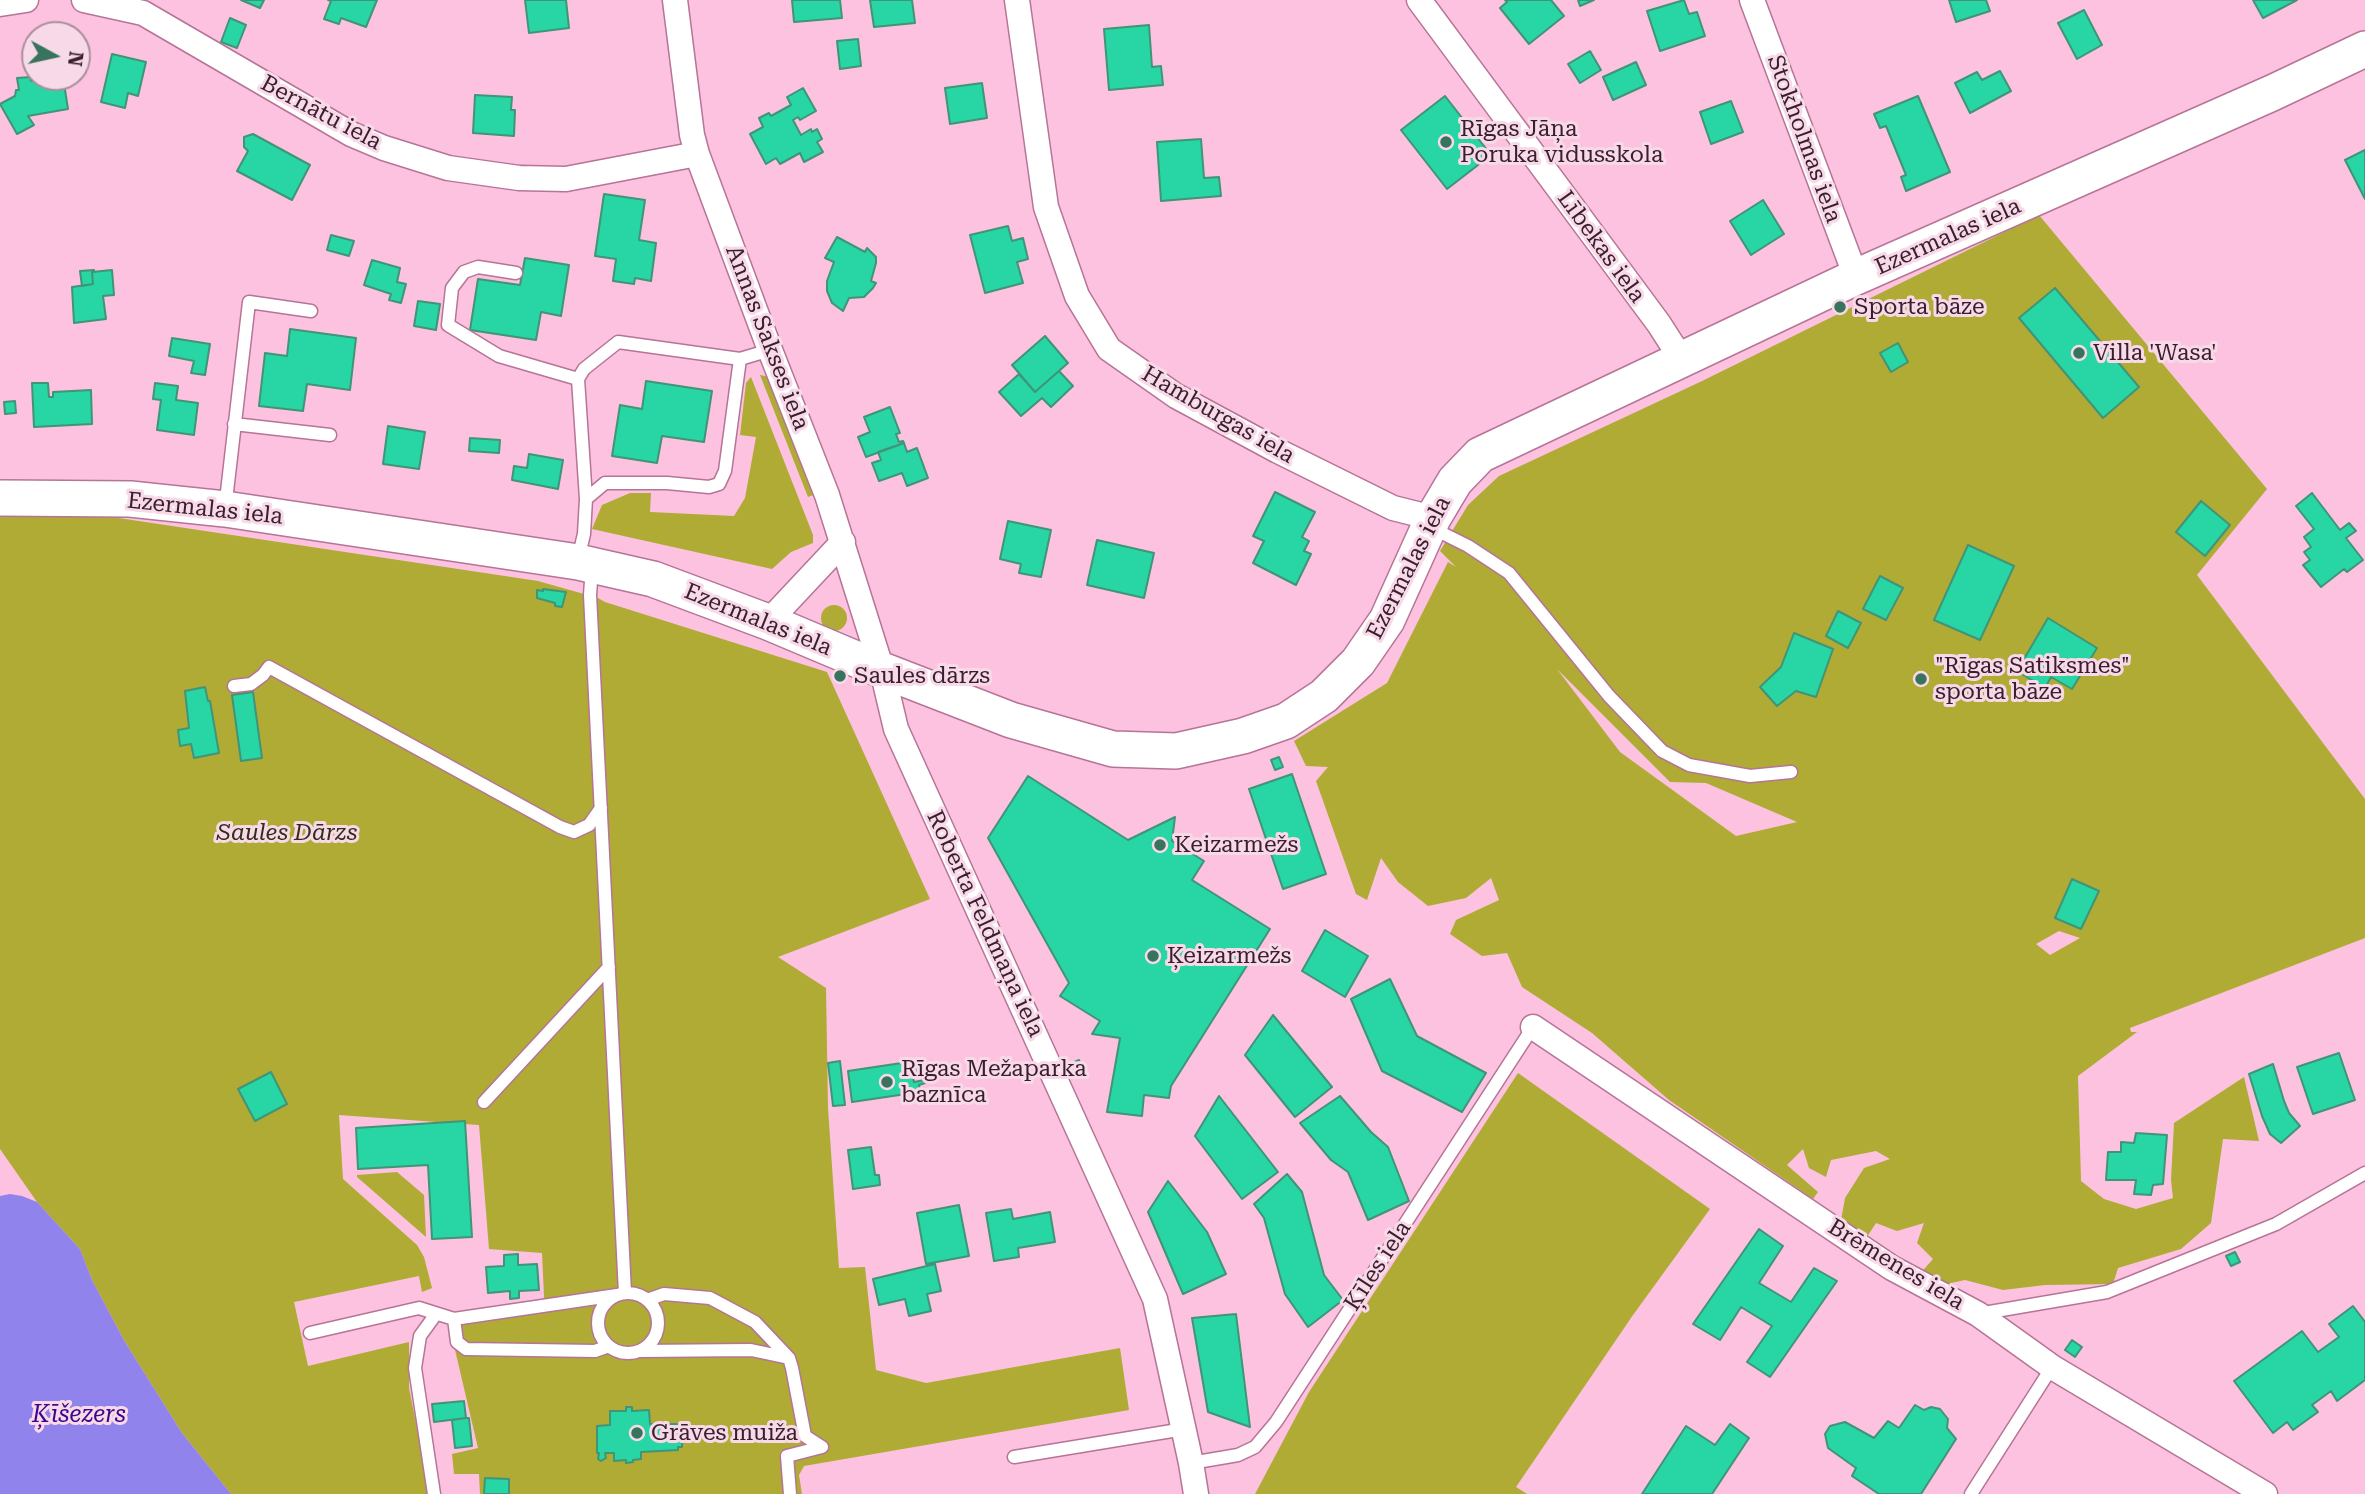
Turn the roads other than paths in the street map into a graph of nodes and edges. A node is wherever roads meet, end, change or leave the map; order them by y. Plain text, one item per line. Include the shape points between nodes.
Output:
1 (26, 0) edge
2 (84, 0) edge
3 (675, 0) edge
4 (1017, 0) edge
5 (1419, 0) edge
6 (1752, 0) edge
7 (0, 4) edge
8 (2365, 49) edge
9 (697, 154) junction
10 (516, 273) dead end
11 (1856, 278) junction
12 (311, 311) dead end
13 (770, 351) junction
14 (740, 359) junction
15 (1682, 360) junction
16 (578, 379) junction
17 (234, 424) junction
18 (330, 435) dead end
19 (0, 498) edge
20 (586, 499) junction
21 (225, 509) junction
22 (1432, 523) junction
23 (843, 542) junction
24 (585, 564) junction
25 (768, 622) junction
26 (882, 670) junction
27 (234, 686) dead end
28 (1791, 772) dead end
29 (601, 808) junction
30 (609, 968) junction
31 (1533, 1027) joint
32 (484, 1102) dead end
33 (2365, 1173) edge
34 (621, 1294) junction
35 (647, 1300) junction
36 (436, 1314) junction
37 (1978, 1314) junction
38 (454, 1319) junction
39 (310, 1334) dead end
40 (609, 1346) junction
41 (639, 1352) junction
42 (789, 1358) junction
43 (2052, 1367) junction
44 (1184, 1429) junction
45 (1014, 1457) dead end
46 (1191, 1463) junction
47 (434, 1494) edge
48 (790, 1494) edge
49 (1196, 1494) edge
50 (1971, 1494) edge
51 (2265, 1494) edge

1 - 7 street
2 - 9 street, Bernātu iela via 143,13 351,134 448,168 566,179
3 - 9 street, Annas Sakses iela
4 - 22 street, Hamburgas iela via 1046,207 1077,296 1109,349 1176,396 1278,451
5 - 15 street, Lībekas iela
6 - 11 street, Stokholmas iela
8 - 11 street, Ezermalas iela
9 - 13 street, Annas Sakses iela
10 - 16 lane via 478,267 464,272 452,288 447,326 499,356
11 - 15 street, Ezermalas iela
12 - 17 lane via 249,302
13 - 14 lane
13 - 23 street, Annas Sakses iela
14 - 16 lane via 618,342
14 - 20 lane via 725,471 719,484 606,483
15 - 22 street, Ezermalas iela via 1480,455 1455,481
16 - 20 lane
17 - 18 lane
17 - 21 lane
19 - 21 street, Ezermalas iela via 130,499
20 - 24 lane
21 - 24 street, Ezermalas iela
22 - 26 street, Ezermalas iela via 1387,620 1358,662 1324,696 1286,721 1243,736 1176,751 1113,749 1011,720
22 - 28 lane via 1509,573 1609,696 1662,751 1689,765 1750,776
23 - 25 street
23 - 26 street, Annas Sakses iela
24 - 25 street, Ezermalas iela via 653,579
24 - 29 lane
25 - 26 street, Ezermalas iela
26 - 44 street, Roberta Feldmaņa iela via 896,729 1155,1298
27 - 29 lane via 251,684 269,667 574,832 589,825
29 - 30 lane
30 - 32 lane
30 - 34 lane
31 - 37 street, Brēmenes iela via 1892,1268
31 - 46 lane, Ķīles iela via 1276,1422 1255,1447 1238,1455
33 - 37 lane via 2276,1224 2108,1292
34 - 35 lane via 633,1293
34 - 38 lane
34 - 40 lane via 605,1304 598,1318 600,1334
35 - 41 lane via 657,1313 658,1328
35 - 42 lane via 664,1294 710,1298 755,1322
36 - 38 lane
36 - 39 lane via 419,1308
36 - 47 lane via 420,1336 415,1368
37 - 43 street, Brēmenes iela
38 - 40 lane via 457,1342 466,1349 595,1351
40 - 41 lane via 623,1353
41 - 42 lane via 751,1350
42 - 48 lane via 805,1436 822,1447 787,1456
43 - 50 lane
43 - 51 street, Brēmenes iela
44 - 45 lane
44 - 46 street, Roberta Feldmaņa iela
46 - 49 street, Roberta Feldmaņa iela

